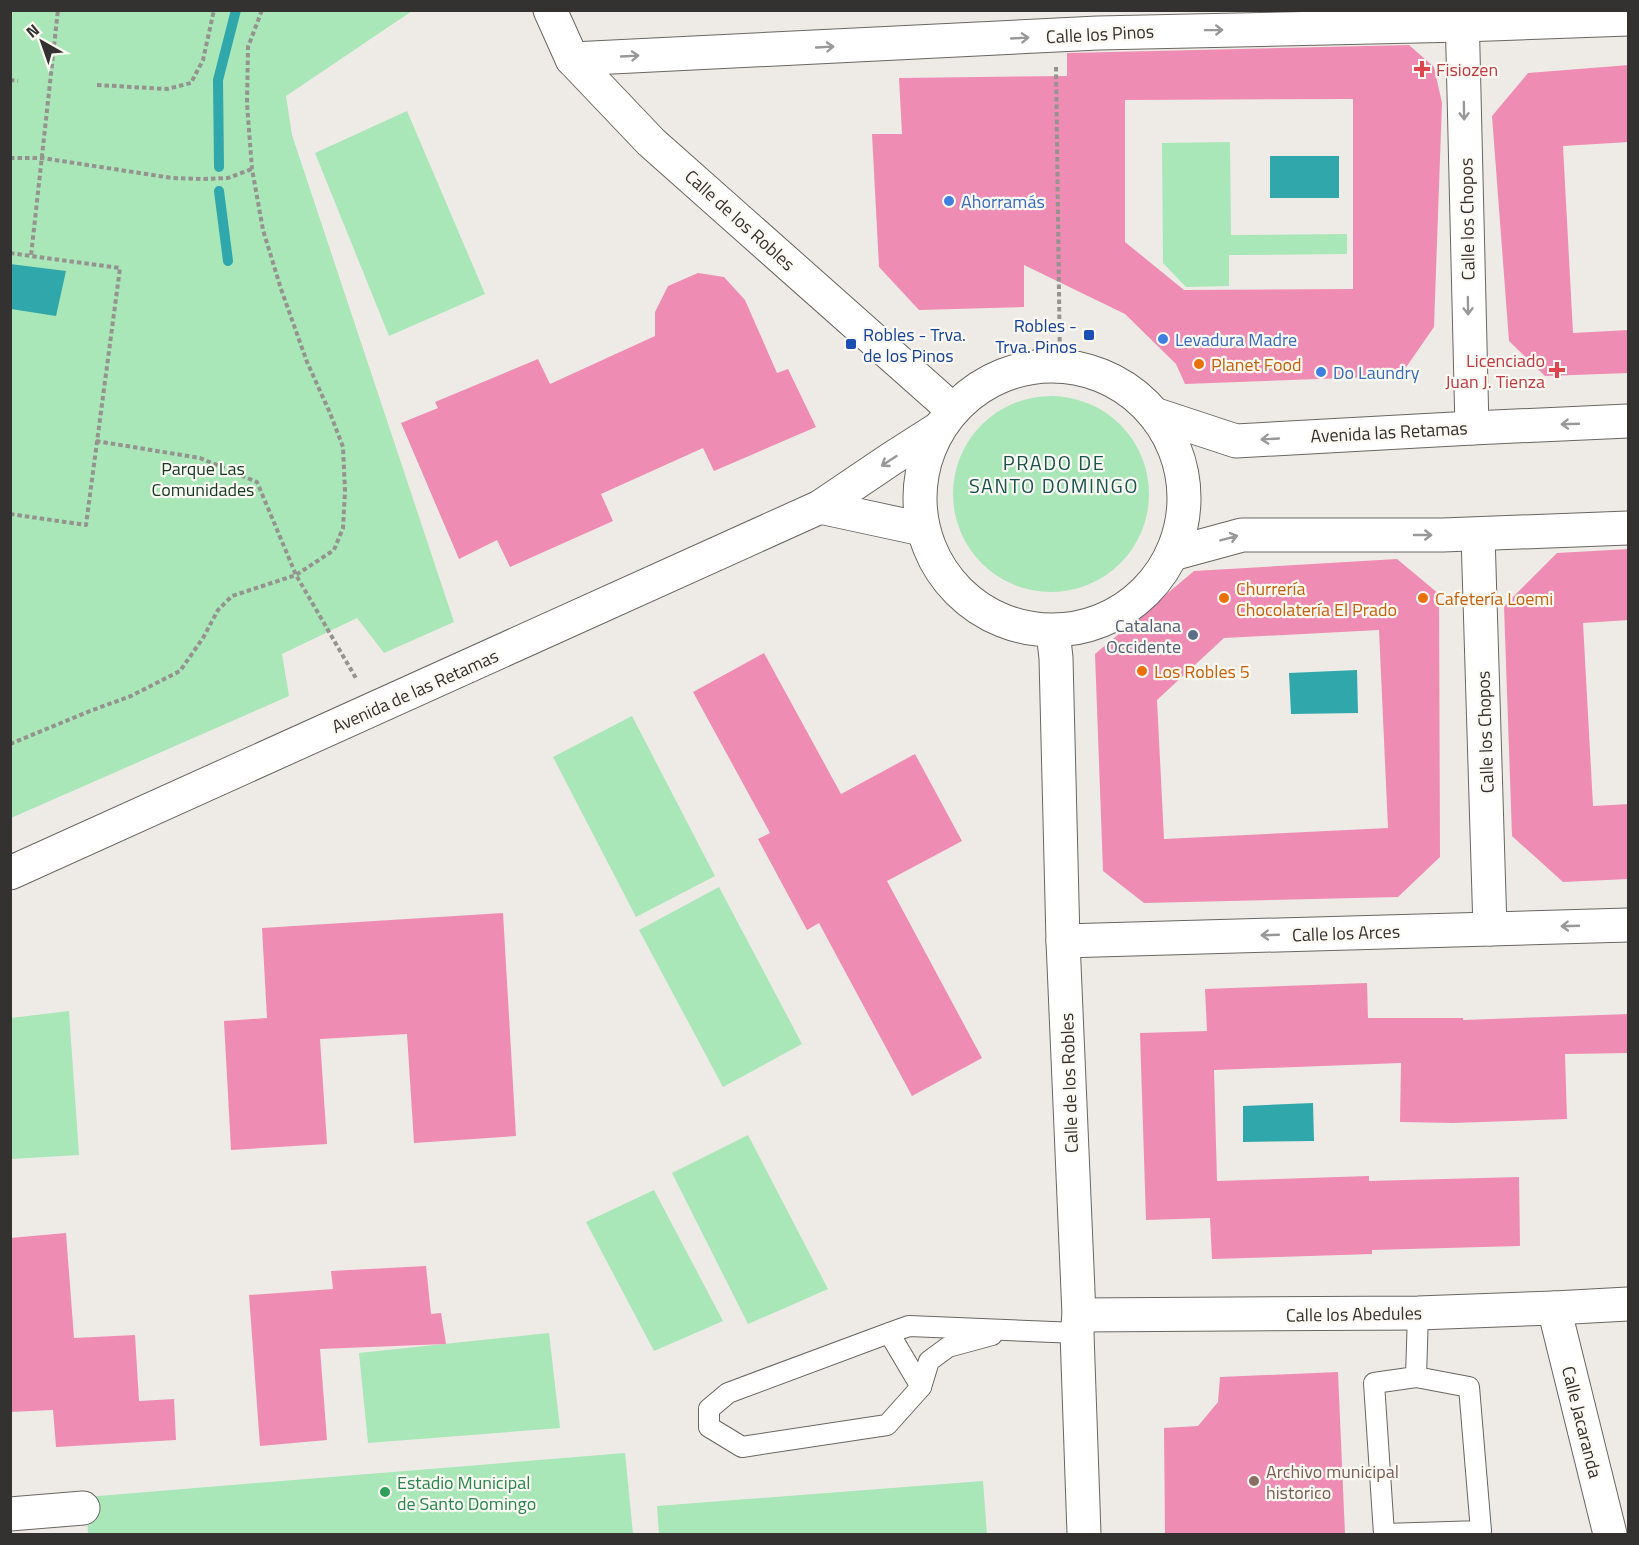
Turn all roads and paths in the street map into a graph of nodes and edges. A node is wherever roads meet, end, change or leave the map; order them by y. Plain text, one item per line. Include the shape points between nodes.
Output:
1 (58, 10) edge
2 (214, 10) edge
3 (262, 10) edge
4 (550, 10) edge
5 (1463, 18) edge
6 (1629, 19) edge
7 (1056, 36) junction
8 (572, 60) junction
9 (10, 80) edge
10 (18, 81) dead end
11 (97, 85) dead end
12 (42, 158) junction
13 (10, 159) edge
14 (252, 169) junction
15 (10, 253) edge
16 (31, 256) junction
17 (1060, 366) junction
18 (1154, 414) junction
19 (946, 419) junction
20 (1629, 421) edge
21 (1472, 428) junction
22 (96, 441) junction
23 (820, 507) junction
24 (10, 514) edge
25 (1629, 528) edge
26 (922, 529) junction
27 (1478, 534) junction
28 (1172, 554) junction
29 (296, 575) junction
30 (1053, 631) junction
31 (374, 710) junction
32 (10, 744) edge
33 (10, 873) edge
34 (1629, 925) edge
35 (1490, 929) junction
36 (1063, 941) junction
37 (1629, 1304) edge
38 (1554, 1308) junction
39 (1418, 1313) junction
40 (1078, 1324) junction
41 (1010, 1330) junction
42 (889, 1333) junction
43 (1416, 1377) junction
44 (921, 1387) junction
45 (83, 1508) dead end
46 (10, 1514) edge
47 (1083, 1534) edge
48 (1610, 1534) edge

1 - 12 path
2 - 11 path via 203,60 191,83 166,89
3 - 14 path via 248,47
4 - 8 street, Calle de los Robles
5 - 6 street, Calle los Pinos
7 -> 5 street, Calle los Pinos
5 -> 21 street, Calle los Chopos
8 -> 7 street, Calle los Pinos
7 - 17 path
8 - 19 street, Calle de los Robles via 651,142
9 - 10 path
12 - 13 path
12 - 14 path via 171,178 228,178
12 - 16 path
14 - 29 path via 263,230 280,289 343,447 343,528 334,550
15 - 16 path
16 - 22 path via 120,268
17 - 18 street, Avenida de las Retamas via 1104,376 1140,399
17 - 19 street, Avenida de las Retamas via 1021,370 984,384
21 -> 18 street, Avenida las Retamas via 1236,441
18 - 28 street via 1173,446 1183,481 1183,518
19 -> 23 street, Avenida de las Retamas
19 - 26 street via 925,461 919,495
20 -> 21 street, Avenida las Retamas
22 - 24 path via 86,525
22 - 29 path via 200,458 257,482
23 - 26 street
23 - 31 street, Avenida de las Retamas
25 - 27 street
26 - 30 street via 940,570 970,603 1009,625
28 -> 27 street via 1242,535
27 - 35 street, Calle los Chopos
28 - 30 street via 1152,585 1124,610 1090,626
29 - 31 path
29 - 32 path via 232,596 180,671 131,696
30 - 36 street, Calle de los Robles
31 - 33 street, Avenida de las Retamas
34 -> 35 street, Calle los Arces
35 -> 36 street, Calle los Arces
36 - 40 street, Calle de los Robles
37 - 38 street, Calle los Abedules
38 - 39 street, Calle los Abedules
38 - 48 street, Calle Jacaranda
39 - 40 street, Calle los Abedules
39 - 43 lane
40 - 41 lane
40 - 47 street, Calle de los Robles
41 - 42 lane via 909,1326
41 - 44 lane via 948,1347 928,1361
42 - 44 lane
42 - 44 lane via 728,1393 710,1409 709,1427 742,1447 887,1425
43 - 43 lane via 1374,1383 1384,1534 1481,1531 1469,1387
45 - 46 street

